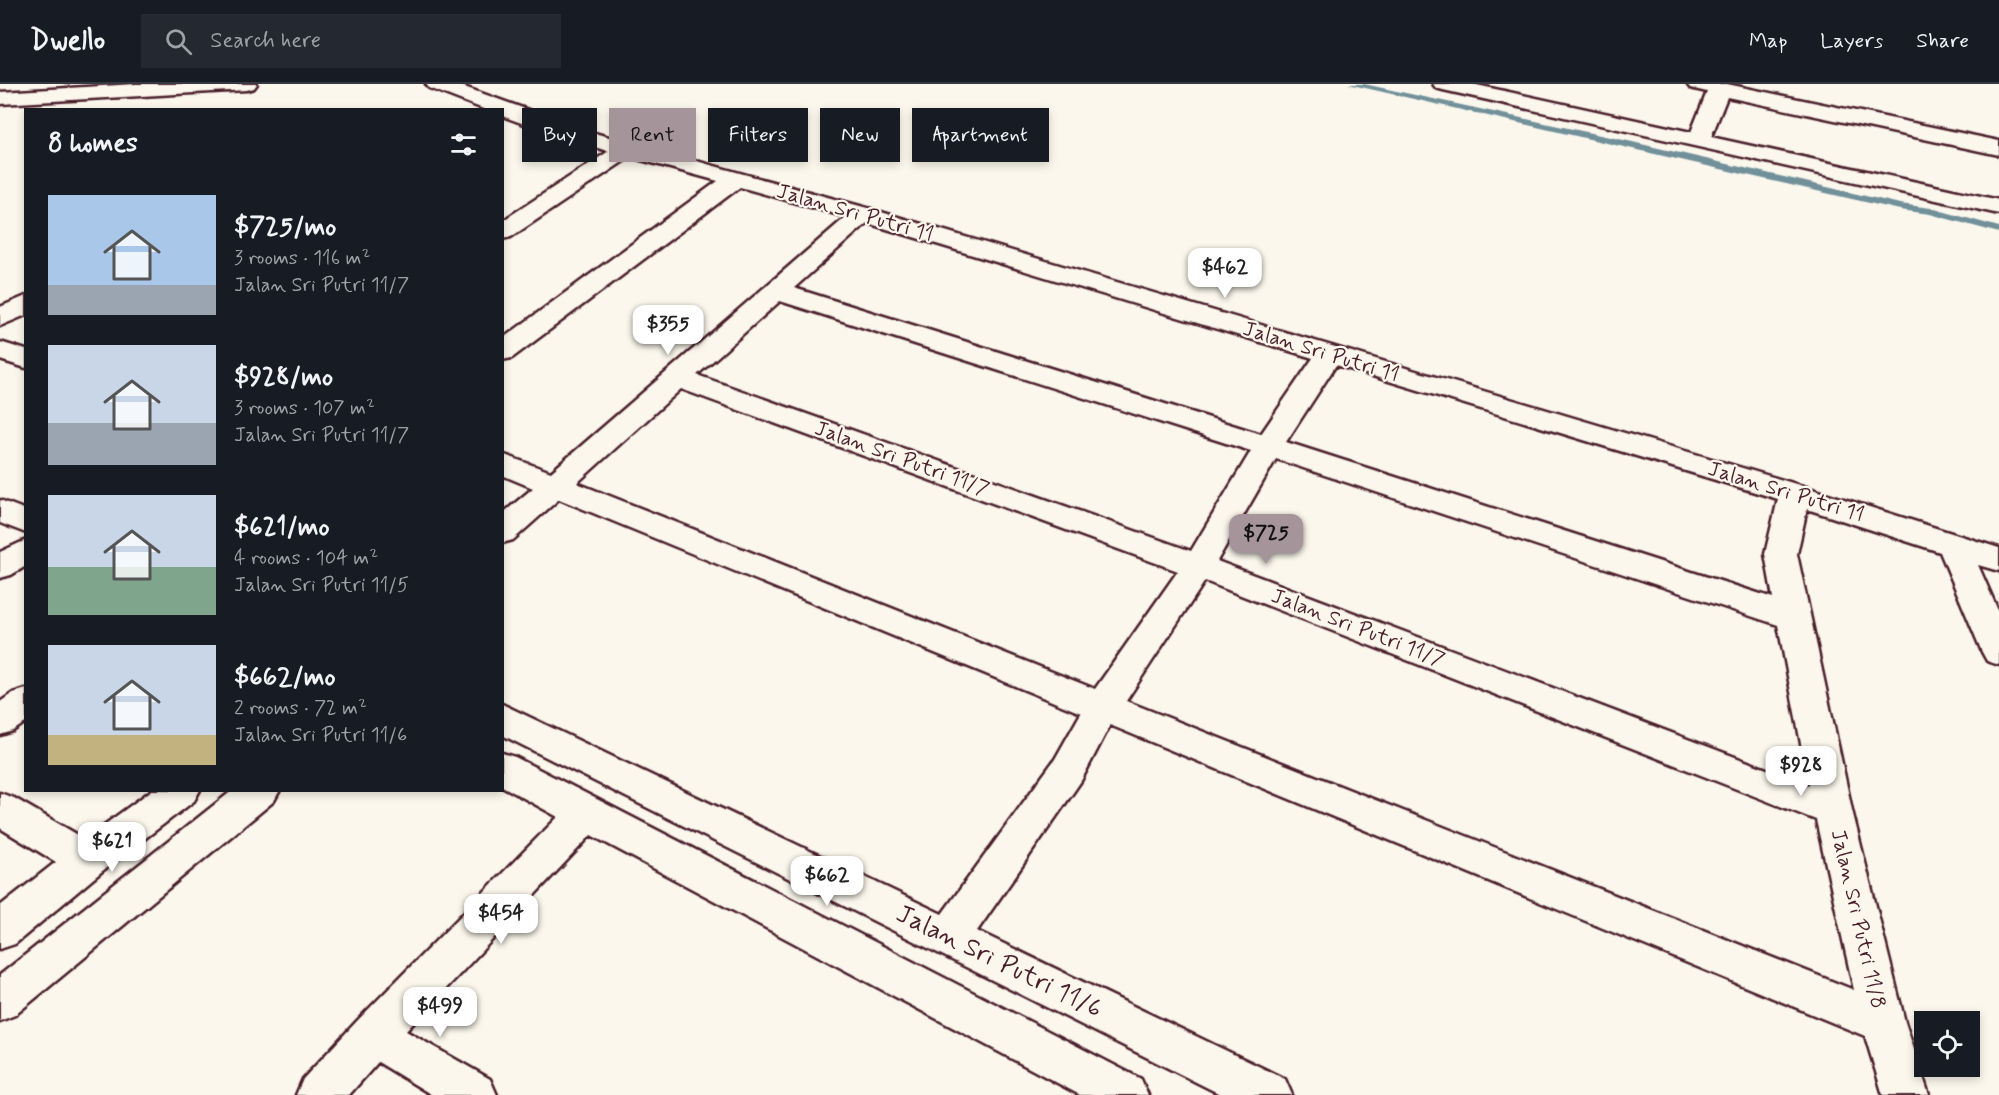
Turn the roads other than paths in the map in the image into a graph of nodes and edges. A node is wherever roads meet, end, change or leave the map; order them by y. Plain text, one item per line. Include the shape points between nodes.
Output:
1 (248, 84) edge
2 (436, 84) edge
3 (1443, 84) edge
4 (1696, 84) edge
5 (1809, 84) edge
6 (1719, 89) junction
7 (0, 98) edge
8 (1803, 106) junction
9 (492, 108) edge
10 (508, 115) edge
11 (1698, 141) junction
12 (609, 144) edge
13 (1999, 148) edge
14 (609, 161) edge
15 (674, 162) edge
16 (736, 179) junction
17 (1999, 207) edge
18 (863, 214) junction
19 (504, 231) edge
20 (776, 291) junction
21 (24, 305) edge
22 (0, 318) edge
23 (0, 350) edge
24 (504, 351) edge
25 (1329, 354) junction
26 (24, 359) edge
27 (677, 378) junction
28 (1268, 446) junction
29 (504, 465) edge
30 (555, 485) junction
31 (1796, 494) junction
32 (0, 511) edge
33 (24, 521) edge
34 (504, 530) edge
35 (1953, 545) junction
36 (24, 552) edge
37 (1999, 560) edge
38 (1198, 566) junction
39 (0, 567) edge
40 (1793, 617) junction
41 (1999, 652) edge
42 (24, 704) edge
43 (1102, 707) junction
44 (504, 719) edge
45 (0, 722) edge
46 (504, 769) edge
47 (178, 792) edge
48 (259, 792) edge
49 (0, 809) edge
50 (1833, 810) junction
51 (585, 814) junction
52 (87, 860) junction
53 (0, 931) edge
54 (950, 938) junction
55 (0, 1001) edge
56 (1883, 1022) junction
57 (373, 1035) junction
58 (464, 1092) edge
59 (319, 1095) edge
60 (1125, 1095) edge
61 (1269, 1095) edge
62 (1906, 1095) edge

1 - 7 street
2 - 9 street, Jalan Sri Putri 11
3 - 11 street
4 - 6 street
5 - 8 street
6 - 8 street
6 - 11 street
8 - 13 street
10 - 12 street, Jalan Sri Putri 11
11 - 17 street
14 - 19 street
15 - 16 street, Jalan Sri Putri 11
16 - 18 street, Jalan Sri Putri 11
16 - 24 street
18 - 20 street
18 - 25 street, Jalan Sri Putri 11
20 - 27 street
20 - 28 street
21 - 22 street
23 - 26 street
25 - 28 street
25 - 31 street, Jalan Sri Putri 11
27 - 30 street
27 - 38 street, Jalan Sri Putri 11/7
28 - 38 street
28 - 40 street
29 - 30 street
30 - 34 street
30 - 43 street
31 - 35 street, Jalan Sri Putri 11
31 - 40 street, Jalan Sri Putri 11/8 via 1781,554
32 - 33 street
35 - 37 street, Jalan Sri Putri 11
35 - 41 street
36 - 39 street
38 - 43 street
38 - 50 street, Jalan Sri Putri 11/7
40 - 50 street, Jalan Sri Putri 11/8
42 - 45 street
43 - 54 street via 1068,771
43 - 56 street
44 - 54 street, Jalan Sri Putri 11/6
46 - 51 street
47 - 52 street
48 - 55 street
49 - 52 street
50 - 56 street, Jalan Sri Putri 11/8
51 - 57 street
51 - 60 street
52 - 53 street
54 - 61 street, Jalan Sri Putri 11/6
56 - 62 street, Jalan Sri Putri 11/8
57 - 58 street
57 - 59 street

